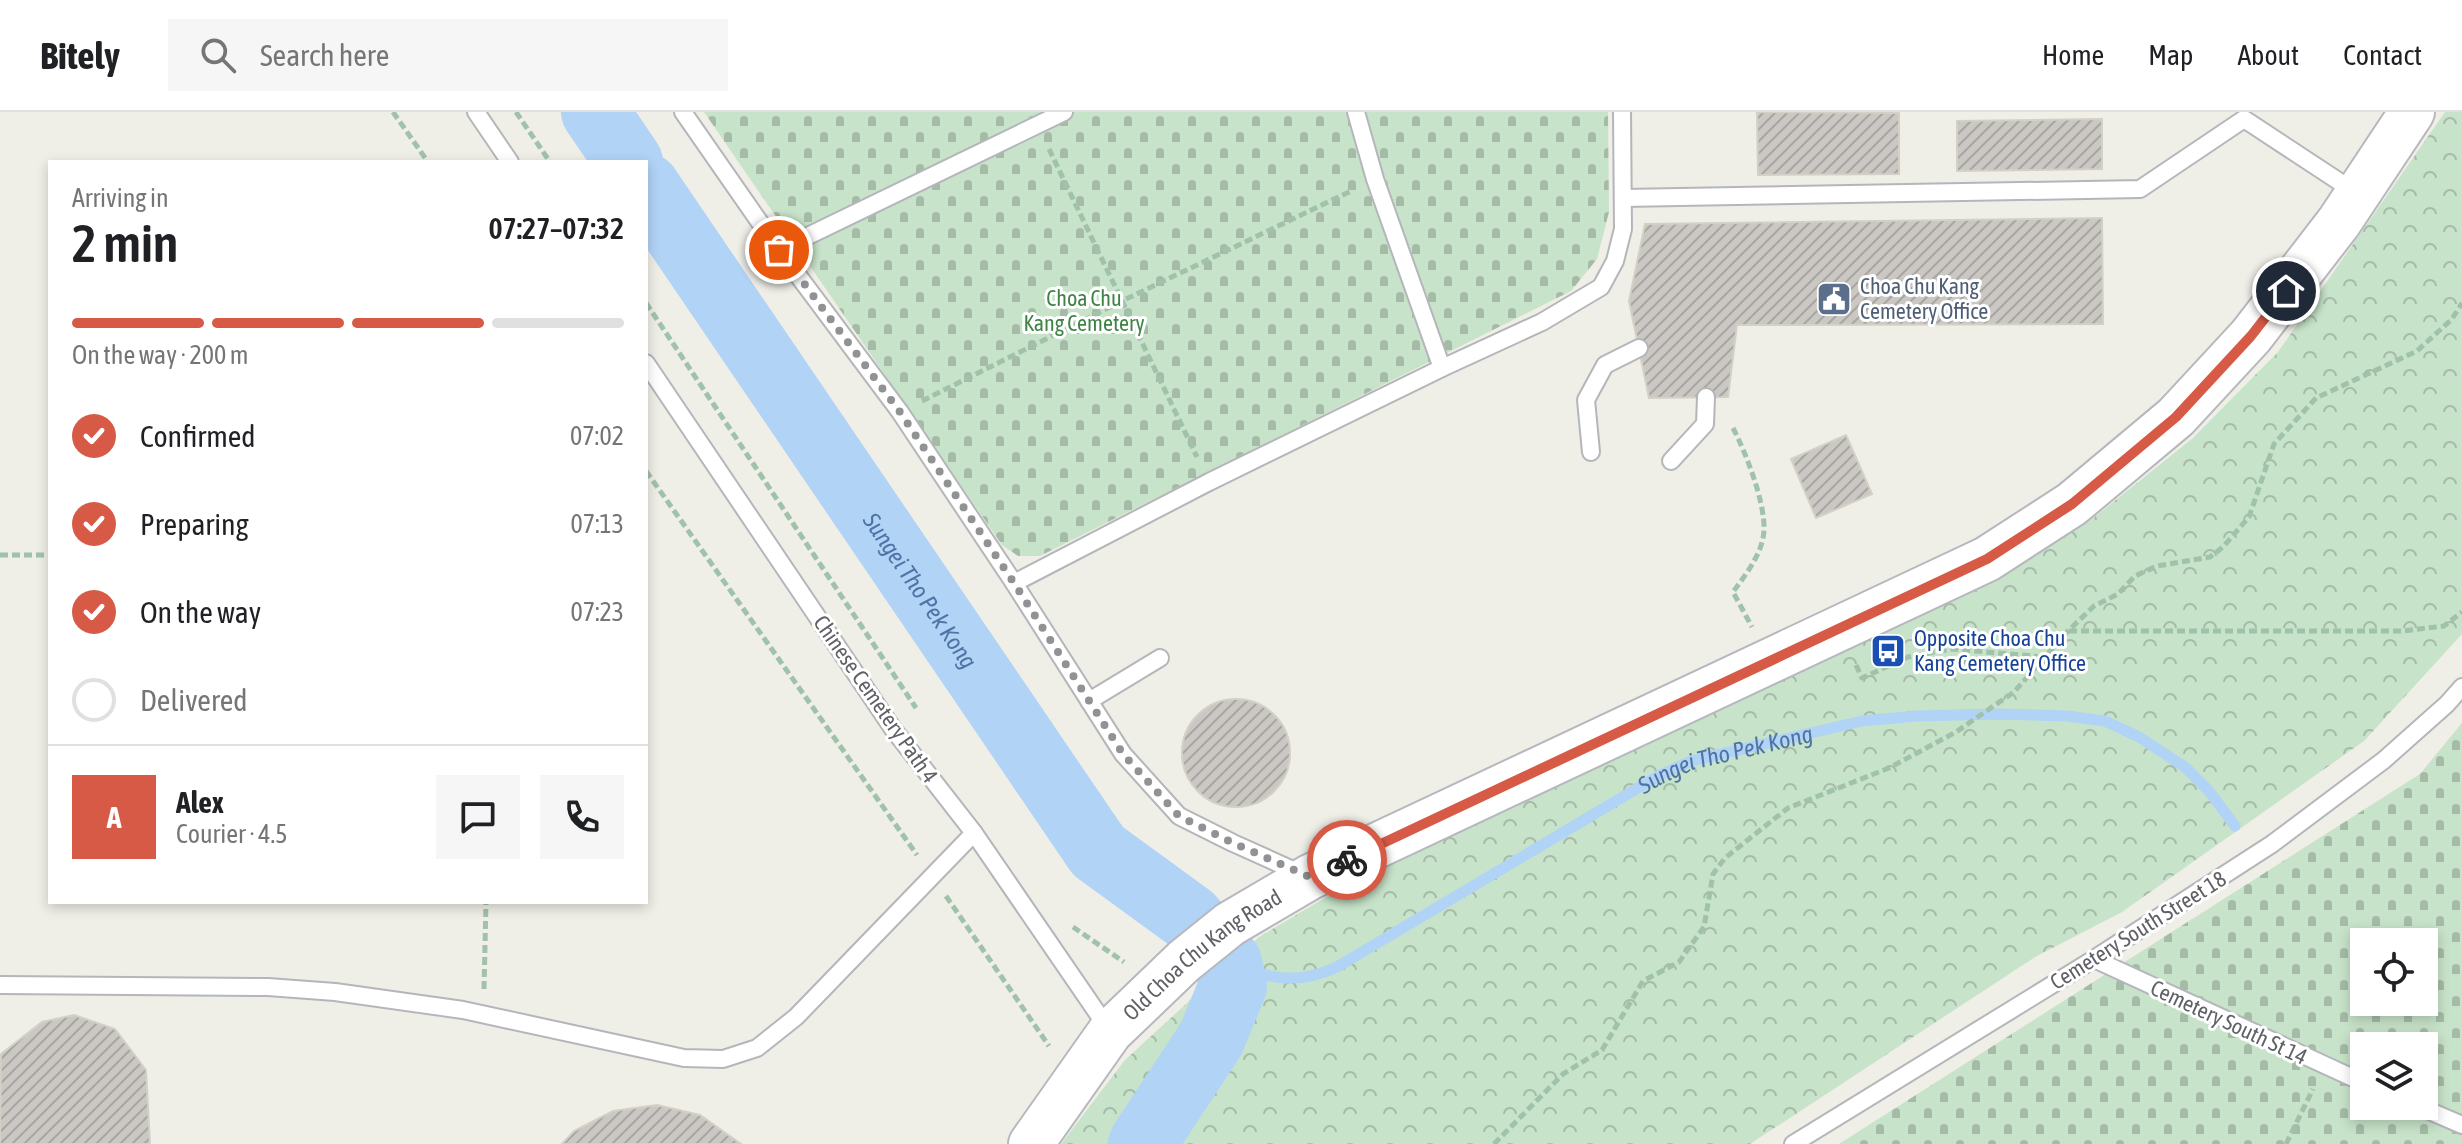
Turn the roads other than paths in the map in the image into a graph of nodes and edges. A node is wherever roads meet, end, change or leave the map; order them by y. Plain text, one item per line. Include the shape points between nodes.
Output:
1 (476, 112) edge
2 (683, 112) edge
3 (1064, 112) edge
4 (1356, 112) edge
5 (1622, 112) edge
6 (2412, 112) edge
7 (509, 160) edge
8 (2358, 194) junction
9 (1623, 198) junction
10 (779, 250) junction
11 (1639, 348) dead end
12 (648, 366) edge
13 (1442, 368) junction
14 (1706, 397) dead end
15 (1591, 452) dead end
16 (1671, 461) dead end
17 (1014, 583) junction
18 (1160, 658) dead end
19 (2462, 687) edge
20 (1089, 701) junction
21 (974, 833) junction
22 (1310, 877) junction
23 (2094, 959) junction
24 (0, 985) edge
25 (1110, 1032) junction
26 (2350, 1077) edge
27 (2438, 1115) edge
28 (2462, 1125) edge
29 (1031, 1144) edge
30 (1793, 1144) edge

1 - 7 lane
2 - 10 lane
3 - 10 lane
4 - 13 lane
5 - 9 lane
6 - 8 street, Old Choa Chu Kang Road
8 - 9 lane via 2244,119 2140,189
8 - 22 street, Old Choa Chu Kang Road via 2251,336 2176,417 2072,504 1987,559
9 - 13 lane via 1618,250 1601,287 1542,322
10 - 17 lane via 900,412
11 - 15 lane via 1605,365 1586,400
12 - 21 lane, Chinese Cemetery Path 4 via 893,729
13 - 17 lane
14 - 16 lane via 1705,424
17 - 20 lane
18 - 20 lane
19 - 23 lane, Cemetery South Street 18 via 2384,760 2272,844
20 - 22 lane via 1123,754 1179,816
21 - 24 lane via 796,1017 757,1048 723,1059 654,1053 484,1015 335,992
21 - 25 lane, Chinese Cemetery Path 4
22 - 25 street, Old Choa Chu Kang Road via 1230,924
23 - 26 lane, Cemetery South St 14
23 - 30 lane, Cemetery South Street 18
25 - 29 street, Old Choa Chu Kang Road
27 - 28 lane

